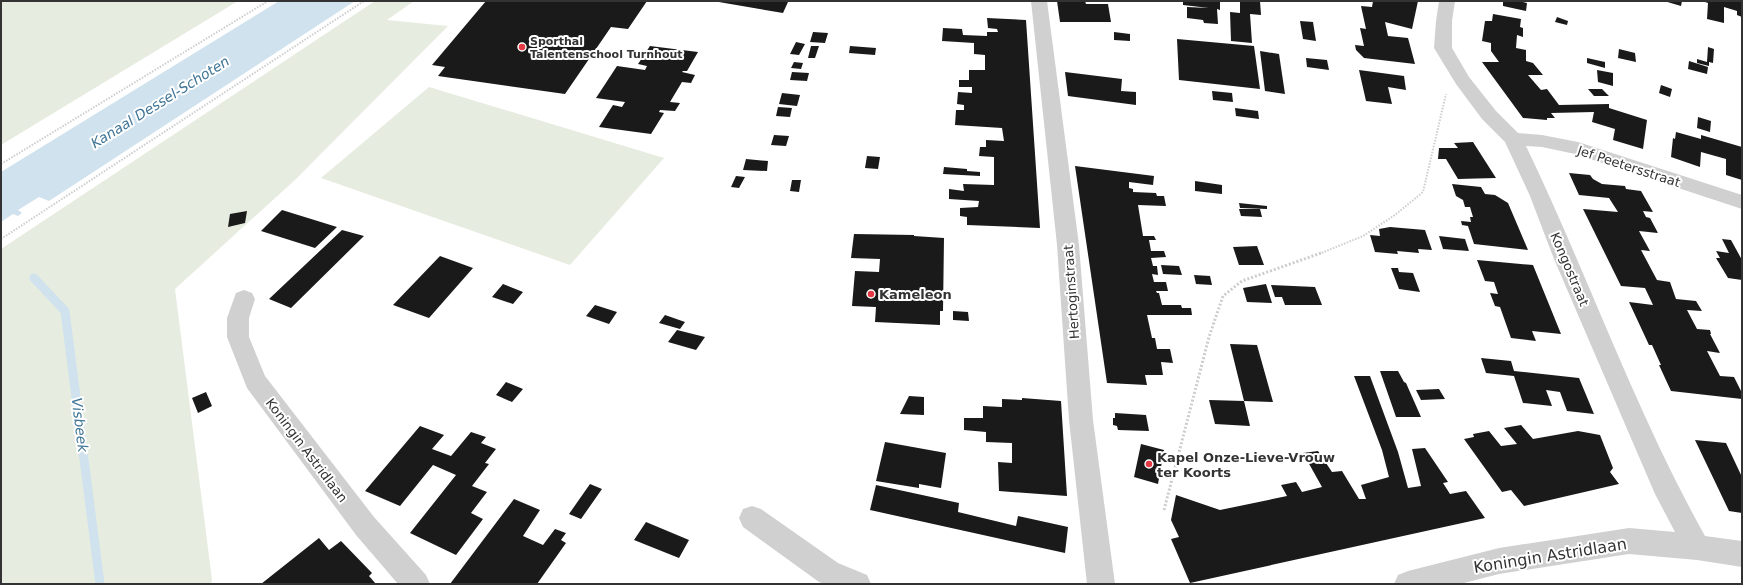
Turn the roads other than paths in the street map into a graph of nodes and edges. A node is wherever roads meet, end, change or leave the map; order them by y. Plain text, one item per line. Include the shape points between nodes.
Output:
1 (1039, 1) edge
2 (1447, 1) edge
3 (1514, 139) junction
4 (1742, 202) edge
5 (244, 299) dead end
6 (752, 518) dead end
7 (1697, 547) junction
8 (1742, 554) edge
9 (416, 584) edge
10 (857, 584) edge
11 (1101, 584) edge
12 (1408, 584) edge

1 - 11 street, Hertoginstraat via 1068,245 1081,420
2 - 3 street, Kongostraat via 1443,48 1462,80 1490,115
3 - 4 street, Jef Peetersstraat via 1578,148
3 - 7 street, Kongostraat via 1665,487
5 - 9 street, Koningin Astridlaan via 238,318 238,337 255,380 365,526
6 - 10 street via 829,573
7 - 8 street, Koningin Astridlaan
7 - 12 street, Koningin Astridlaan via 1629,541 1499,560

